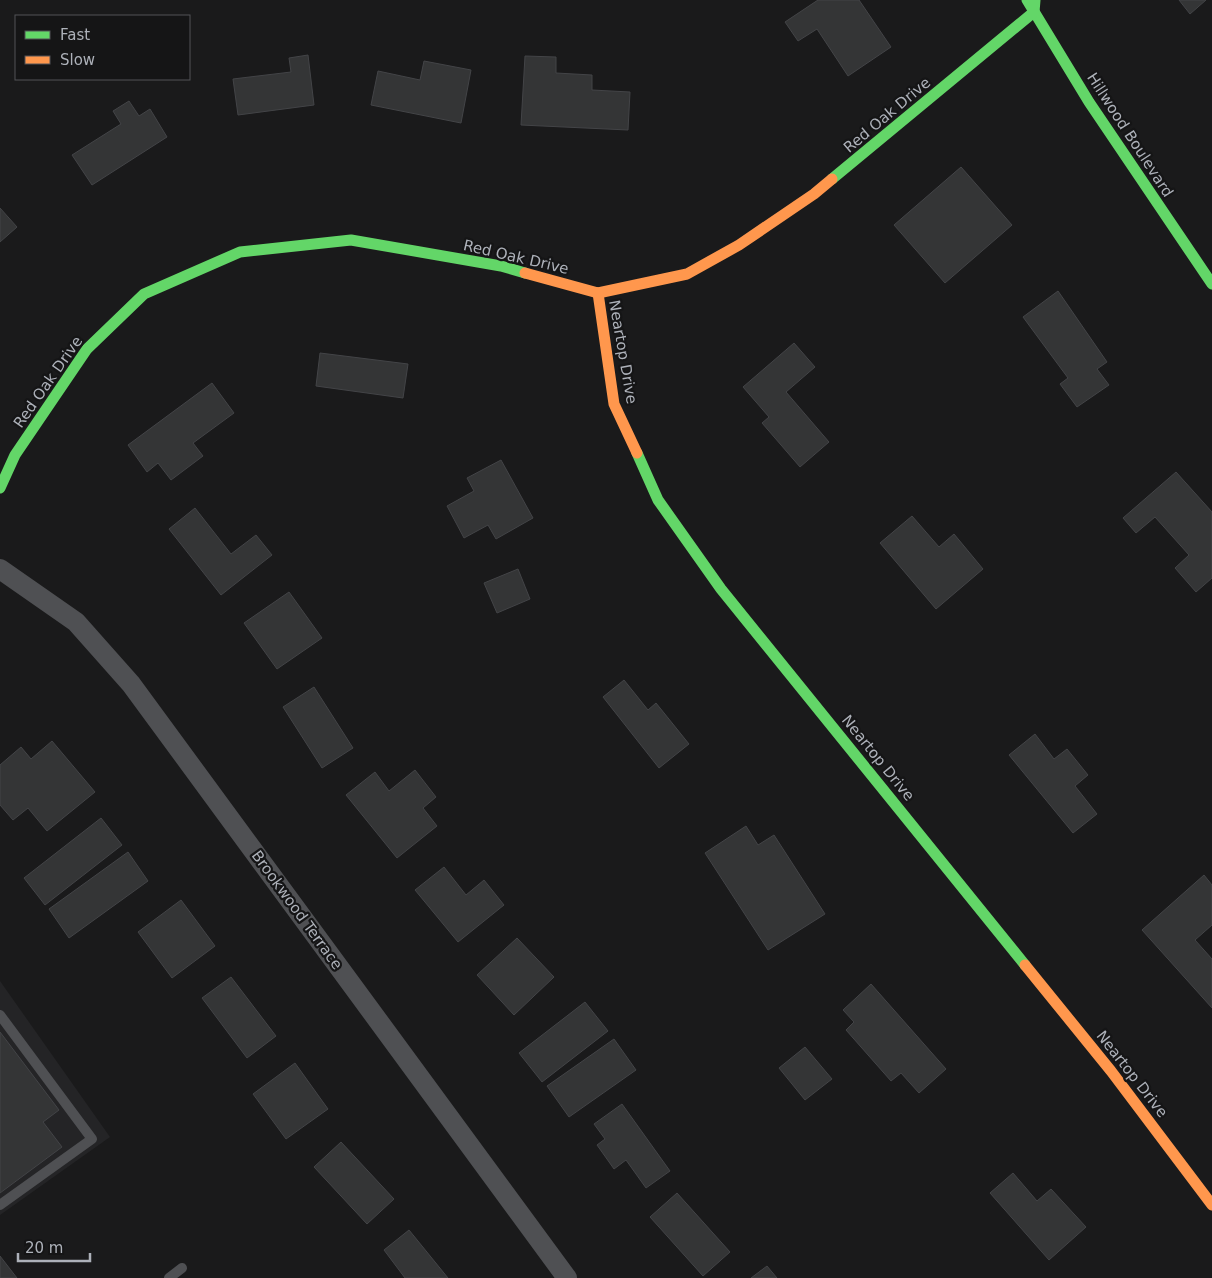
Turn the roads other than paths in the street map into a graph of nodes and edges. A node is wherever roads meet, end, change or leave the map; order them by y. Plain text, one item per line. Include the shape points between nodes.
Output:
1 (1027, 0) edge
2 (1035, 0) edge
3 (1034, 12) junction
4 (1212, 284) edge
5 (598, 292) junction
6 (0, 488) edge
7 (0, 569) edge
8 (0, 1015) edge
9 (0, 1205) edge
10 (1212, 1205) edge
11 (182, 1268) dead end
12 (169, 1278) edge
13 (567, 1278) edge

1 - 3 street, Hillwood Boulevard
2 - 3 street
3 - 4 street, Hillwood Boulevard via 1119,148
3 - 5 street, Red Oak Drive via 814,194 739,245 687,274
5 - 6 street, Red Oak Drive via 501,266 351,240 240,252 144,294 93,343 15,455
5 - 10 street, Neartop Drive via 614,404 658,500 721,589 1112,1071
7 - 13 street, Brookwood Terrace via 76,622 131,684
8 - 9 lane via 92,1139
11 - 12 lane

